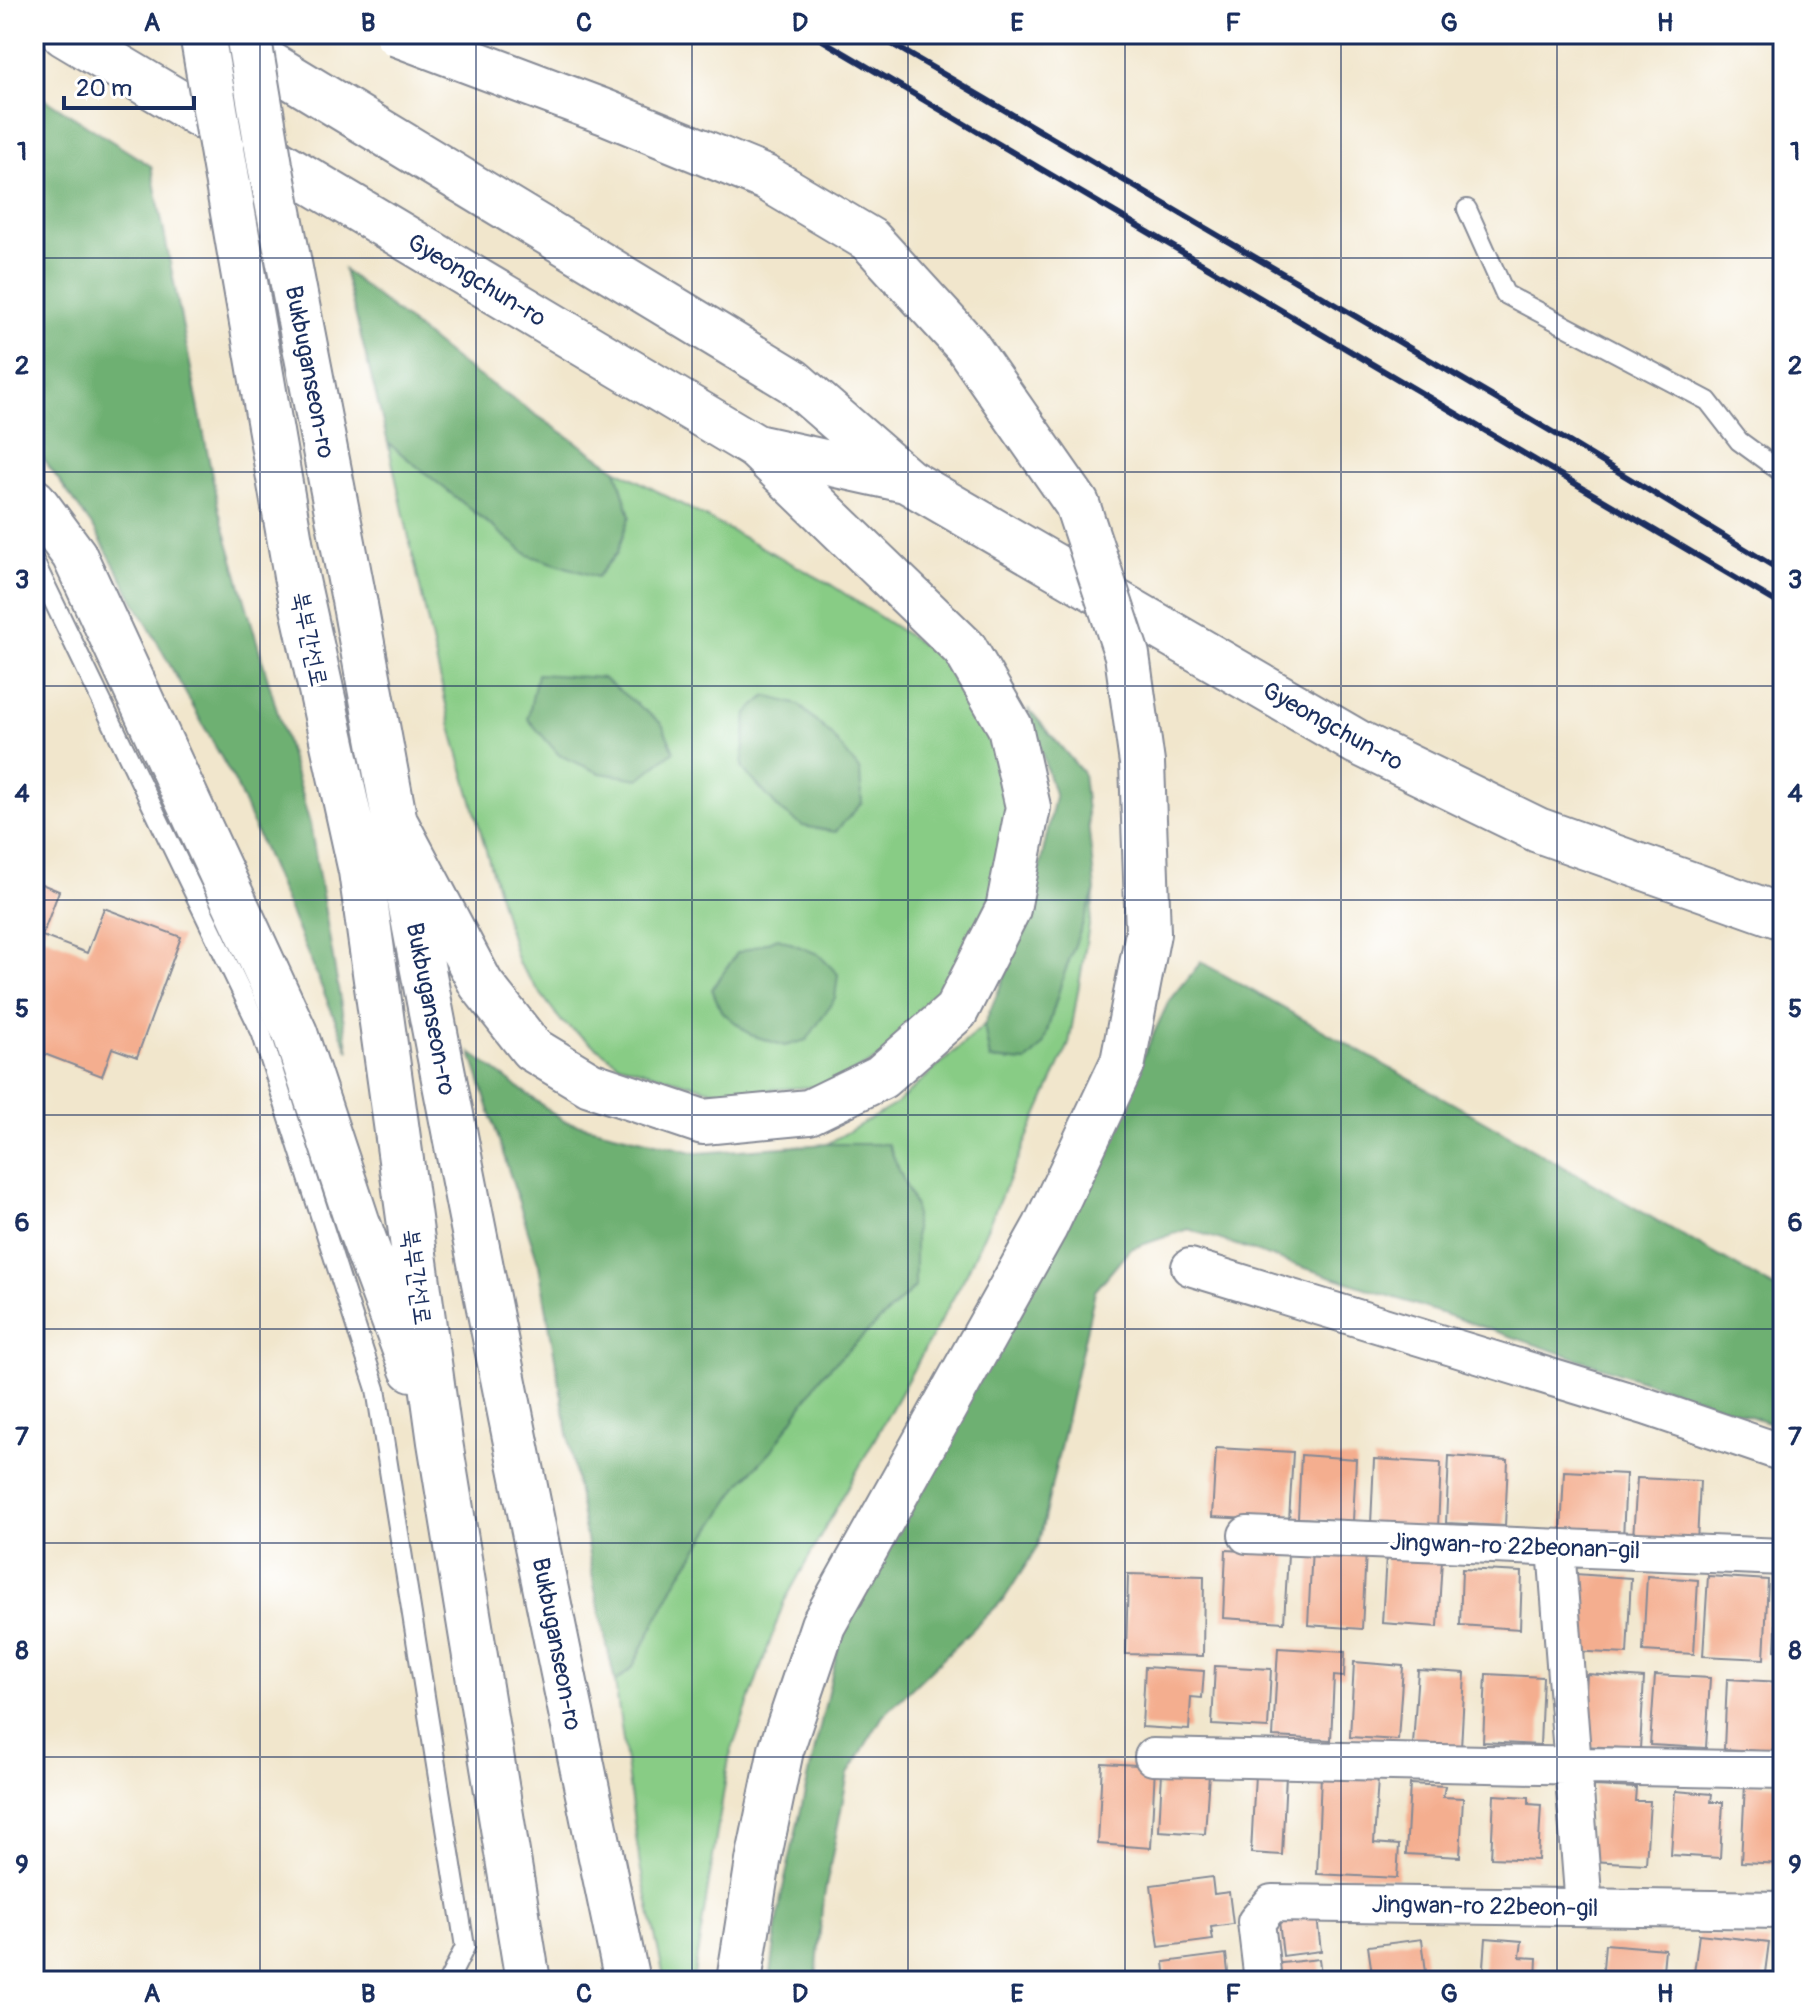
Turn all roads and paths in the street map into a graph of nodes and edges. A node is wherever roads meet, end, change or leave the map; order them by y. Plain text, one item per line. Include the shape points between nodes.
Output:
1 (64, 34) edge
2 (202, 34) edge
3 (220, 34) edge
4 (248, 34) edge
5 (397, 34) edge
6 (1467, 209) dead end
7 (756, 447) junction
8 (1783, 473) edge
9 (908, 481) junction
10 (34, 501) edge
11 (34, 561) edge
12 (296, 576) joint
13 (394, 820) junction
14 (1783, 917) edge
15 (1190, 1267) dead end
16 (440, 1442) junction
17 (1783, 1453) edge
18 (1247, 1535) dead end
19 (1556, 1548) junction
20 (1783, 1557) edge
21 (1153, 1757) dead end
22 (1572, 1766) junction
23 (1783, 1770) edge
24 (1584, 1907) junction
25 (1783, 1910) edge
26 (448, 1981) edge
27 (528, 1981) edge
28 (627, 1981) edge
29 (739, 1981) edge
30 (1263, 1981) edge

1 - 7 main road, Gyeongchun-ro
2 - 12 main road, Bukbuganseon-ro, bridge
3 - 9 main road, Gyeongchun-ro via 793,381
4 - 13 main road, Bukbuganseon-ro, bridge
5 - 29 main road, bridge via 766,178 870,240 967,346 1077,504 1127,655 1142,763 1148,933 1123,1062 1045,1227 823,1625 781,1750
6 - 8 lane via 1505,294 1708,401 1739,441
7 - 9 main road, Gyeongchun-ro
7 - 13 main road via 965,649 1010,727 1028,807 1008,909 956,1011 881,1077 809,1112 703,1122 604,1089 532,1049 481,984
9 - 14 main road, Gyeongchun-ro via 1357,742 1538,830
10 - 16 main road via 74,555 295,1033 357,1221
11 - 26 lane via 261,1032 376,1389 465,1947
12 - 16 main road, 북부간선로 via 361,871
13 - 28 main road, Bukbuganseon-ro
15 - 17 street
16 - 27 main road, 북부간선로
18 - 19 street, Jingwan-ro 22beonan-gil
19 - 20 street, Jingwan-ro 22beonan-gil
19 - 22 street
21 - 22 street
22 - 23 street
22 - 24 street
24 - 25 street, Jingwan-ro 22beon-gil
24 - 30 street, Jingwan-ro 22beon-gil via 1272,1903 1256,1922

